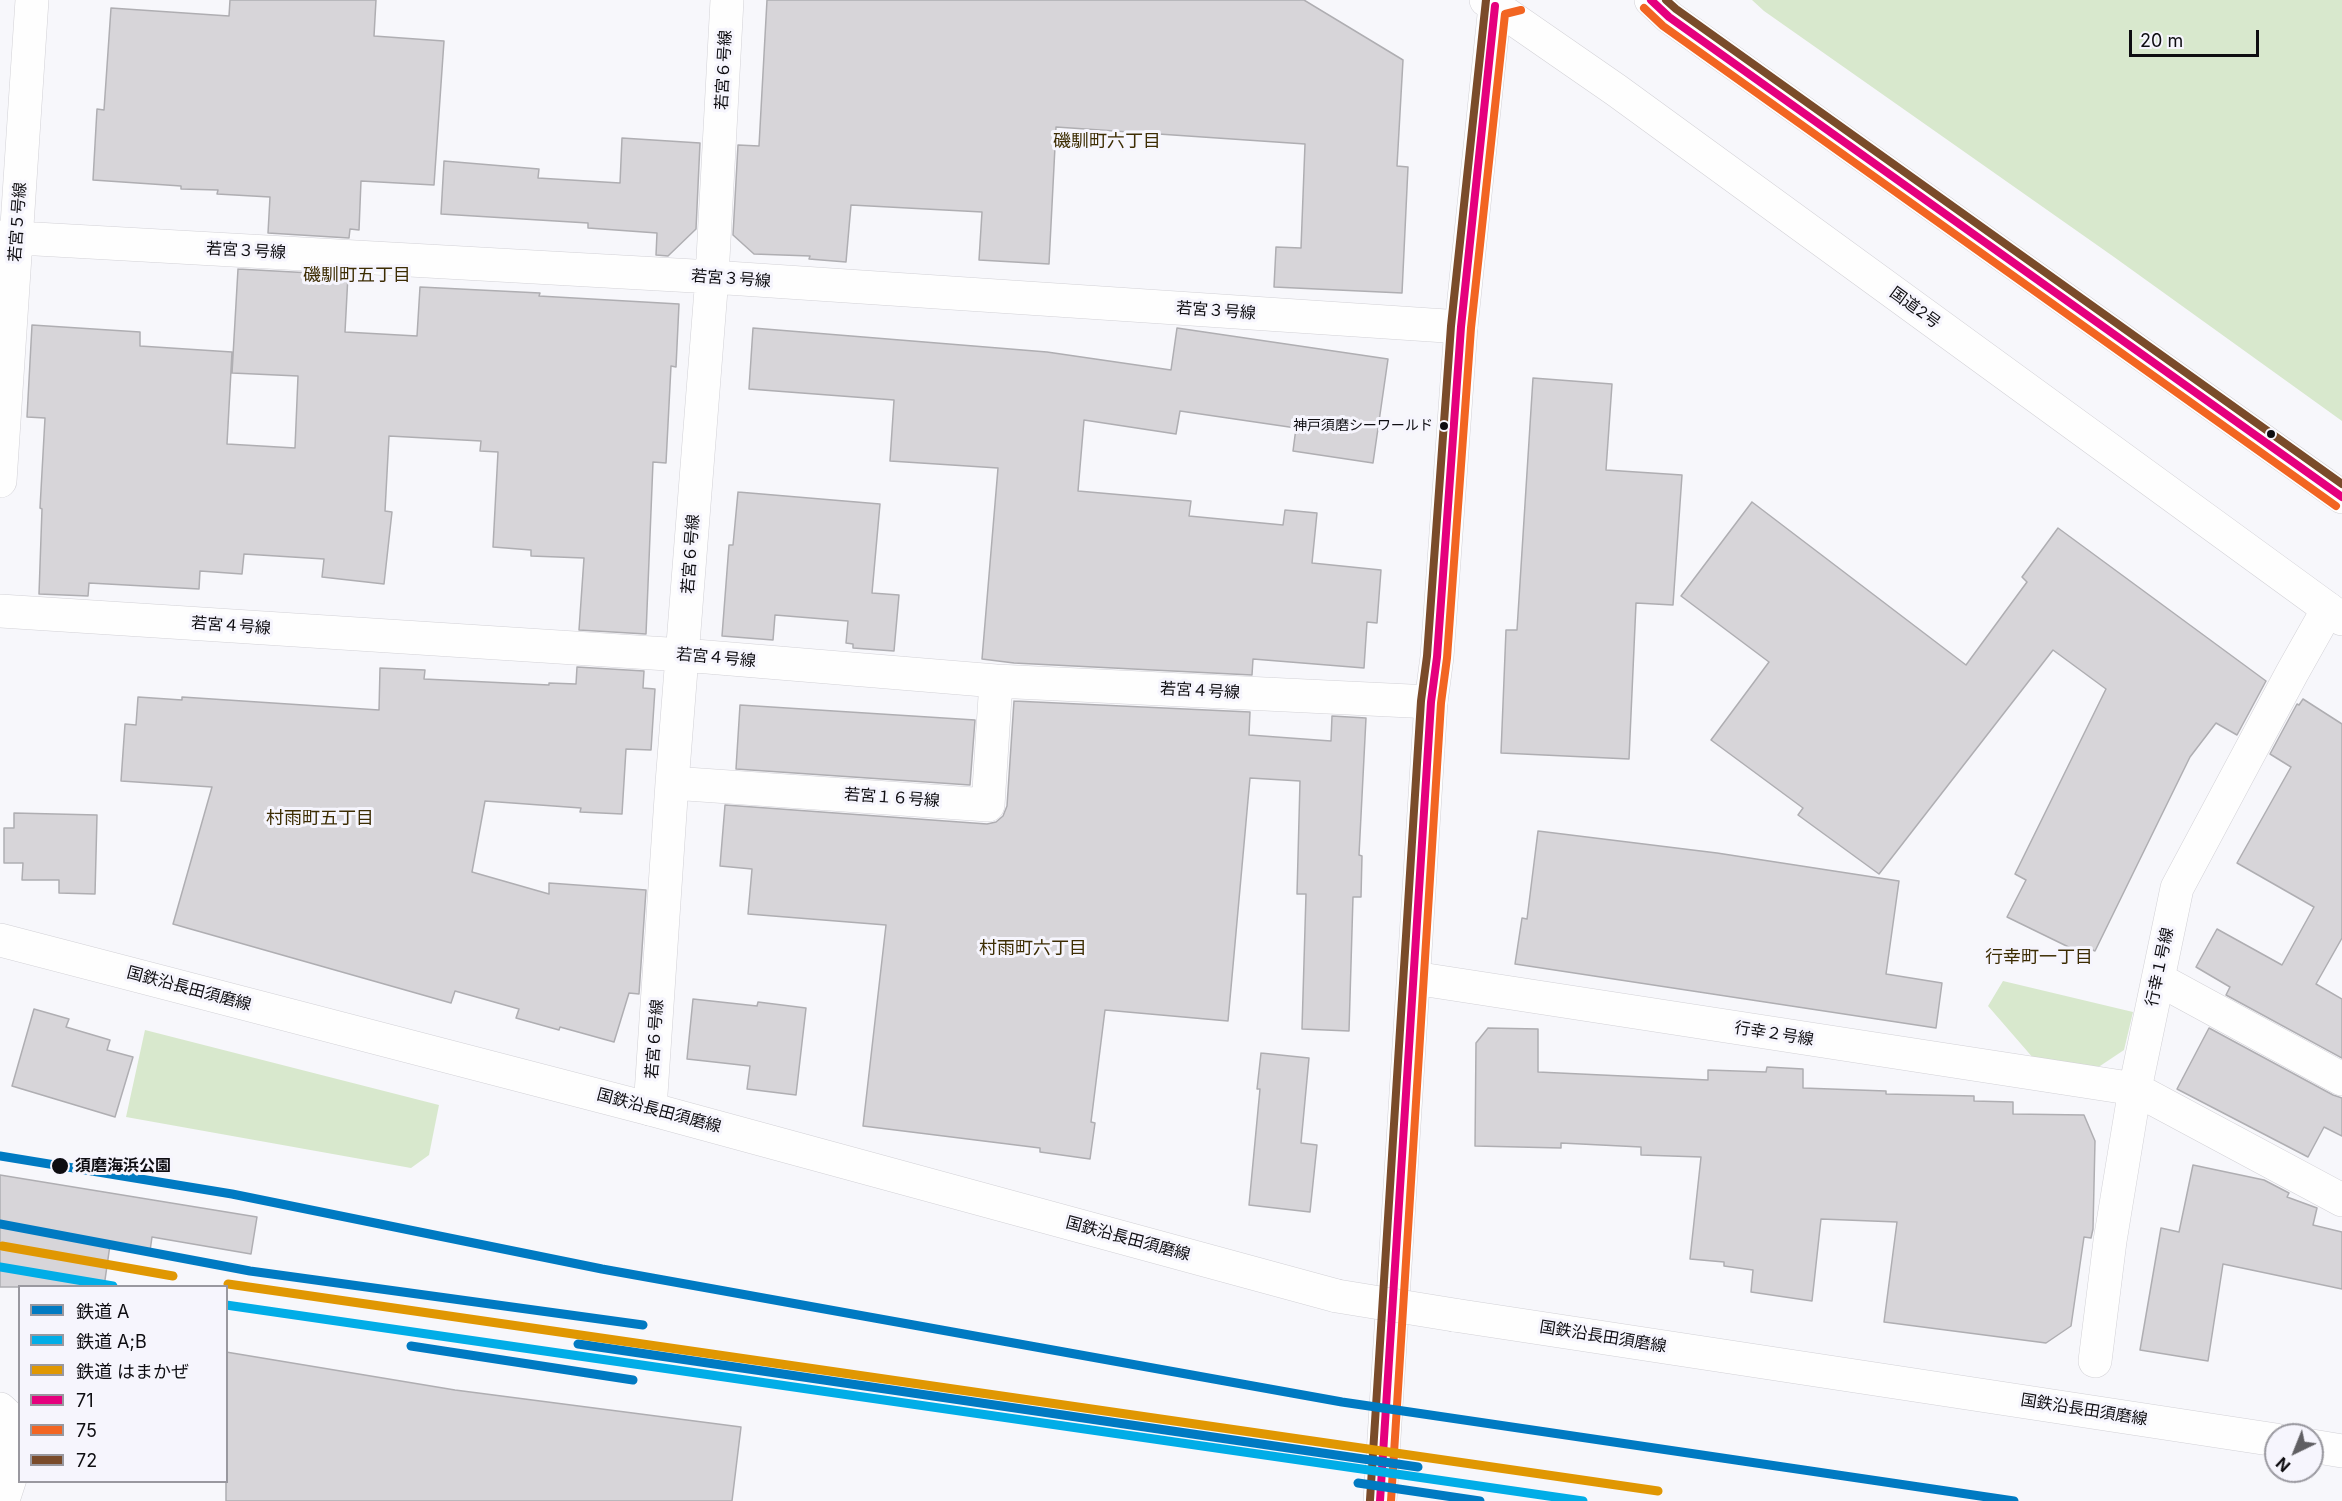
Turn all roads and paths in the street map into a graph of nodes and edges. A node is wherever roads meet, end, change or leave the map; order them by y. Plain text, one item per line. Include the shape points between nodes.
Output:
1 (32, 0) edge
2 (727, 0) edge
3 (1651, 0) edge
4 (1498, 2) edge
5 (8, 238) edge
6 (712, 277) junction
7 (1461, 327) junction
8 (0, 481) edge
9 (2342, 497) edge
10 (0, 611) edge
11 (2335, 614) edge
12 (683, 655) junction
13 (996, 681) junction
14 (1431, 702) junction
15 (672, 783) junction
16 (0, 940) edge
17 (1414, 978) junction
18 (2158, 979) junction
19 (2342, 1078) edge
20 (2135, 1089) junction
21 (650, 1109) junction
22 (2342, 1200) edge
23 (2095, 1361) dead end
24 (0, 1409) edge
25 (2264, 1438) edge
26 (2324, 1448) edge
27 (2342, 1451) edge
28 (0, 1500) edge
29 (1380, 1501) edge

1 - 5 main road, 若宮５号線
2 - 6 main road, 若宮６号線
3 - 9 main road via 1669,17
4 - 7 main road via 1485,86
4 - 11 main road, 国道2号
5 - 6 main road, 若宮３号線
5 - 8 main road, 若宮５号線
6 - 7 main road, 若宮３号線
6 - 12 main road, 若宮６号線
7 - 14 main road
10 - 12 main road, 若宮４号線
11 - 18 main road, 行幸１号線 via 2292,673 2176,888
12 - 13 main road, 若宮４号線
12 - 15 main road, 若宮６号線
13 - 14 main road, 若宮４号線
13 - 15 main road, 若宮１６号線 via 988,805
14 - 17 main road
15 - 21 main road, 若宮６号線
16 - 21 main road, 国鉄沿長田須磨線
17 - 20 main road, 行幸２号線
17 - 29 main road
18 - 19 main road
18 - 20 main road, 行幸１号線
20 - 22 main road, 行幸２号線
20 - 23 main road, 行幸１号線
21 - 25 main road, 国鉄沿長田須磨線, bridge via 1337,1296
24 - 28 main road via 15,1423 15,1463
26 - 27 main road

